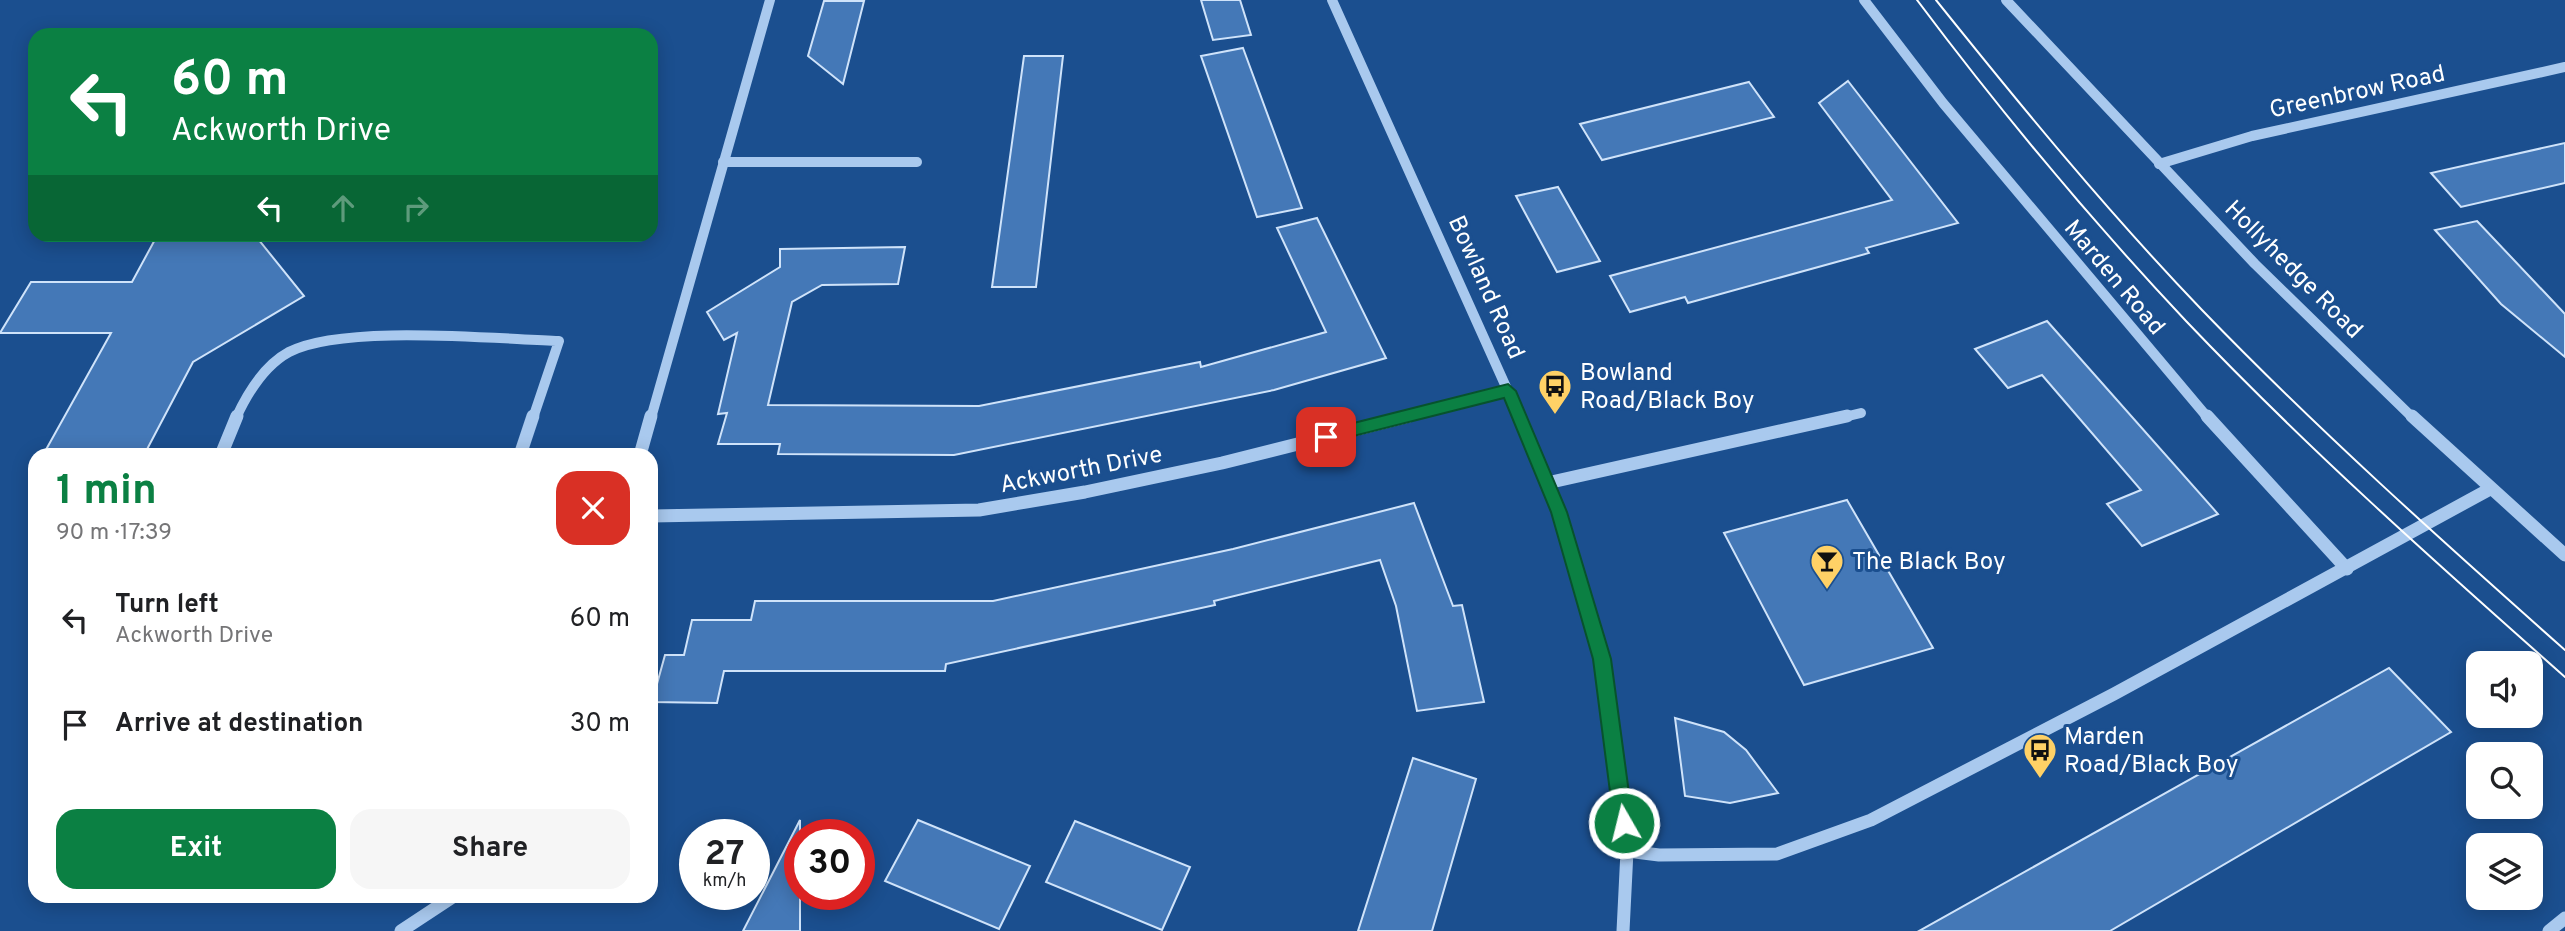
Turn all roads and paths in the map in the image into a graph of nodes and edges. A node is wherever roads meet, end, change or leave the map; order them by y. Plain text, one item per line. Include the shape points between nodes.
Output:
1 (770, 0) edge
2 (1332, 0) edge
3 (1864, 0) edge
4 (2006, 0) edge
5 (2565, 67) edge
6 (723, 162) junction
7 (917, 162) dead end
8 (2159, 164) junction
9 (1508, 391) junction
10 (1861, 413) dead end
11 (224, 448) edge
12 (522, 448) edge
13 (642, 448) edge
14 (1547, 483) junction
15 (2490, 489) junction
16 (658, 516) edge
17 (2565, 555) edge
18 (2347, 569) junction
19 (1627, 851) junction
20 (443, 903) edge
21 (2565, 918) edge
22 (401, 931) edge
23 (1623, 931) edge
24 (2549, 931) edge

1 - 6 street
2 - 9 street, Bowland Road
3 - 18 street, Marden Road via 1943,103 2180,387
4 - 8 street, Hollyhedge Road
5 - 8 street, Greenbrow Road via 2252,136
6 - 7 street
6 - 13 street
8 - 15 street, Hollyhedge Road via 2354,362
9 - 14 street, Bowland Road
9 - 16 street, Ackworth Drive via 1222,463 979,509
10 - 14 street
11 - 12 street via 254,382 289,351 326,341 390,337 559,341
14 - 19 street, Bowland Road via 1602,659
15 - 17 street, Hollyhedge Road
15 - 18 street
18 - 19 street via 1871,820 1777,854
19 - 23 street, Bowland Road
20 - 22 street
21 - 24 street

